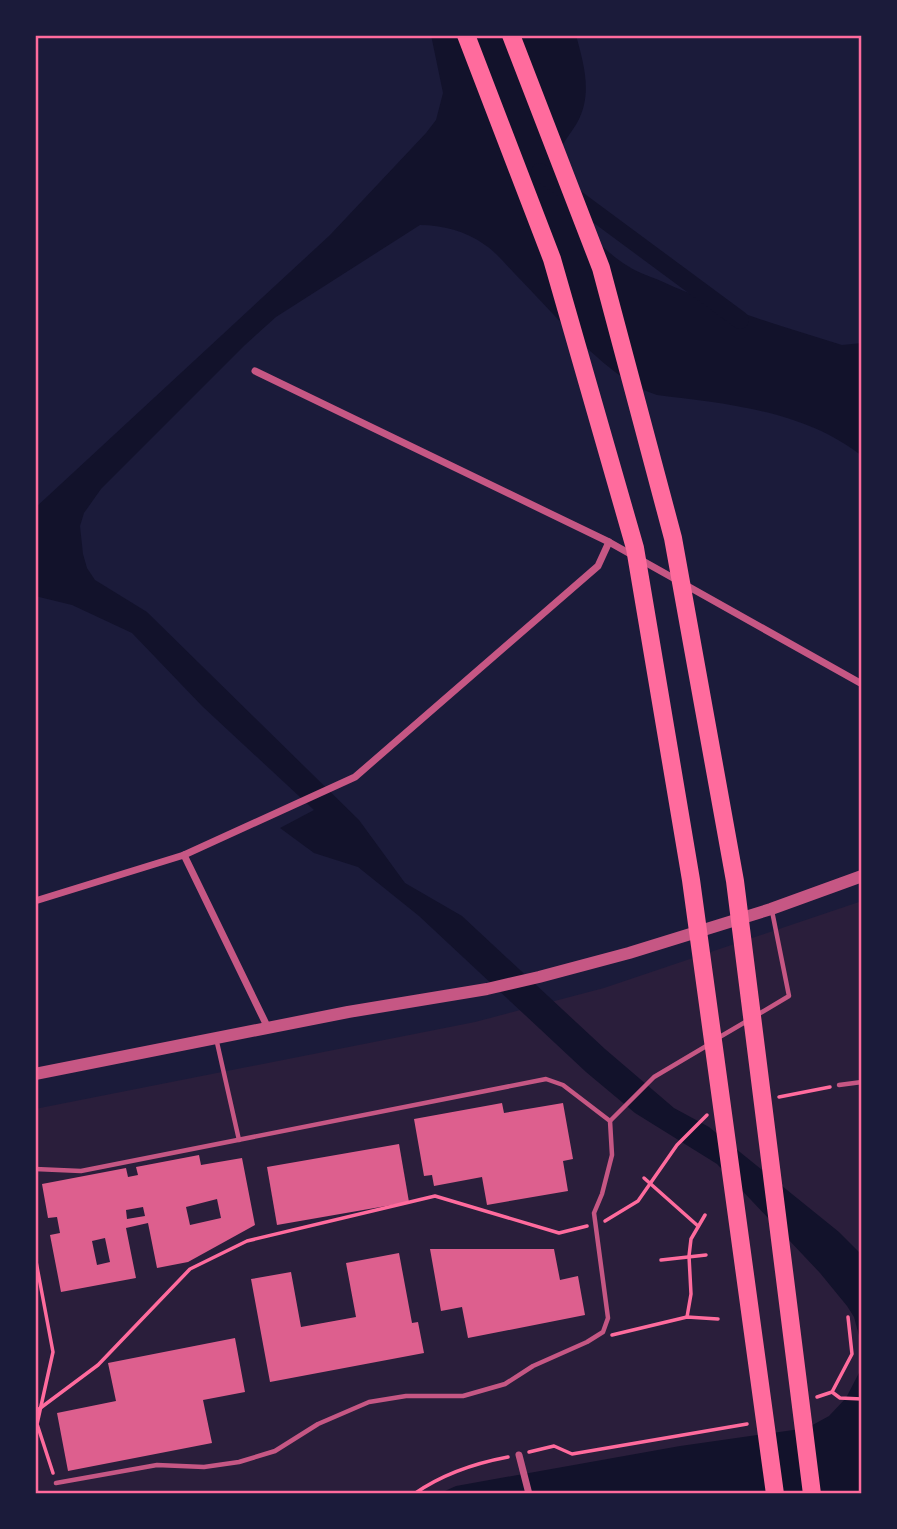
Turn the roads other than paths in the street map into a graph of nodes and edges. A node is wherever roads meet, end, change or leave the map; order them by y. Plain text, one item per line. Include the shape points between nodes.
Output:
1 (466, 35) edge
2 (511, 35) edge
3 (255, 371) dead end
4 (609, 542) junction
5 (862, 684) edge
6 (184, 855) junction
7 (862, 876) edge
8 (35, 901) edge
9 (771, 909) junction
10 (268, 1028) junction
11 (216, 1038) junction
12 (35, 1074) edge
13 (862, 1082) edge
14 (839, 1085) road end
15 (610, 1121) junction
16 (239, 1140) junction
17 (35, 1169) edge
18 (520, 1455) road end
19 (56, 1483) road end
20 (529, 1494) edge
21 (775, 1494) edge
22 (812, 1494) edge

1 - 21 highway via 552,259 635,548 691,880
2 - 22 highway via 601,268 673,538 735,881
3 - 4 street
4 - 5 street
4 - 6 street via 598,566 355,777
6 - 8 street
6 - 10 street
7 - 9 street
9 - 10 street via 539,977
9 - 15 lane via 789,996 654,1077
10 - 11 street
11 - 12 street
11 - 16 lane
13 - 14 lane
15 - 16 lane via 564,1084 546,1079
15 - 19 lane via 611,1154 594,1213 608,1318 603,1332 505,1384 463,1396 406,1396 369,1402 318,1424 275,1451 239,1462 204,1467 157,1465
16 - 17 lane via 81,1171
18 - 20 street

